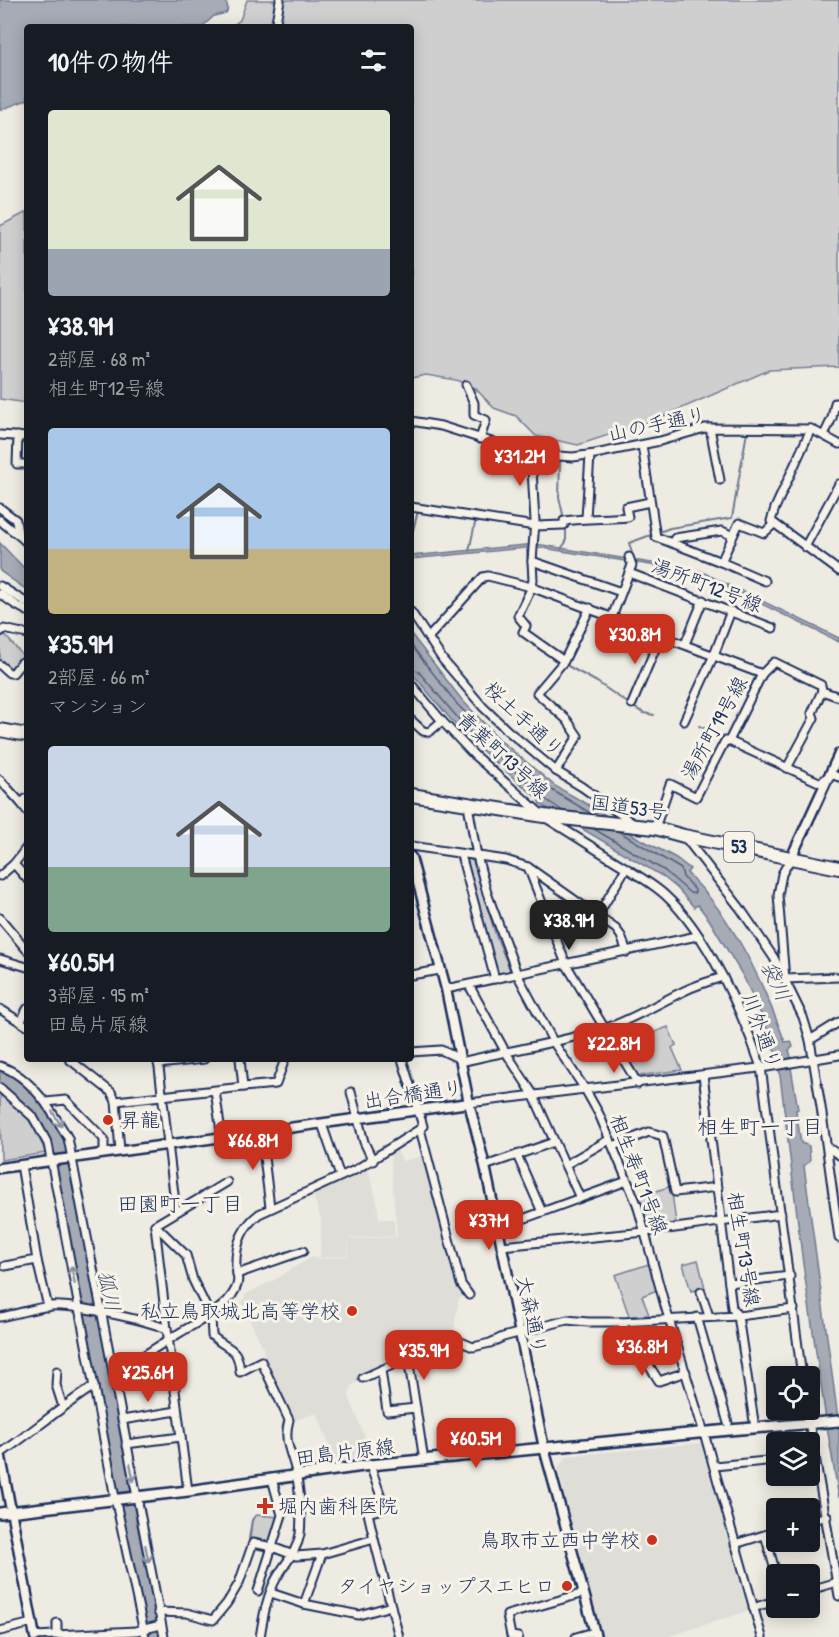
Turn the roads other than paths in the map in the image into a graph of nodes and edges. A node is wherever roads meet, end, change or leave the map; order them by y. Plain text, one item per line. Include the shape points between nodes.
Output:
1 (280, 0) edge
2 (276, 24) edge
3 (466, 385) dead end
4 (839, 403) edge
5 (414, 422) edge
6 (710, 428) junction
7 (811, 429) junction
8 (0, 435) edge
9 (824, 435) junction
10 (18, 436) junction
11 (24, 437) edge
12 (480, 439) junction
13 (839, 444) edge
14 (642, 445) junction
15 (531, 453) junction
16 (590, 455) junction
17 (24, 464) edge
18 (720, 480) dead end
19 (839, 484) edge
20 (650, 502) junction
21 (414, 507) edge
22 (0, 508) edge
23 (586, 518) junction
24 (0, 520) edge
25 (774, 524) junction
26 (535, 526) junction
27 (18, 533) junction
28 (733, 536) junction
29 (24, 540) edge
30 (672, 543) junction
31 (805, 547) junction
32 (532, 561) junction
33 (630, 561) dead end
34 (721, 562) junction
35 (839, 571) edge
36 (629, 573) junction
37 (765, 581) dead end
38 (0, 586) edge
39 (531, 587) junction
40 (621, 592) junction
41 (0, 594) edge
42 (703, 600) junction
43 (24, 601) edge
44 (590, 608) junction
45 (24, 609) edge
46 (731, 611) junction
47 (414, 617) edge
48 (612, 617) junction
49 (773, 628) dead end
50 (0, 632) edge
51 (24, 633) edge
52 (661, 635) junction
53 (428, 638) junction
54 (685, 644) junction
55 (714, 655) junction
56 (564, 661) junction
57 (24, 662) edge
58 (0, 665) edge
59 (762, 674) junction
60 (414, 688) edge
61 (822, 691) junction
62 (839, 698) edge
63 (632, 704) dead end
64 (442, 721) junction
65 (684, 721) dead end
66 (414, 723) edge
67 (0, 730) edge
68 (24, 732) edge
69 (729, 741) junction
70 (839, 754) edge
71 (788, 768) junction
72 (556, 771) junction
73 (835, 775) edge
74 (0, 780) edge
75 (414, 796) edge
76 (24, 800) edge
77 (21, 803) junction
78 (468, 805) junction
79 (24, 807) edge
80 (544, 816) junction
81 (638, 827) junction
82 (655, 828) junction
83 (684, 836) junction
84 (414, 847) edge
85 (24, 851) edge
86 (461, 855) junction
87 (477, 856) junction
88 (791, 858) junction
89 (14, 864) junction
90 (528, 867) junction
91 (626, 868) junction
92 (839, 868) edge
93 (414, 869) edge
94 (0, 876) edge
95 (24, 876) edge
96 (598, 915) junction
97 (0, 918) edge
98 (698, 936) junction
99 (24, 946) edge
100 (627, 952) junction
101 (0, 959) edge
102 (566, 964) junction
103 (24, 966) edge
104 (440, 970) junction
105 (414, 974) edge
106 (518, 974) junction
107 (723, 977) junction
108 (839, 977) edge
109 (495, 979) junction
110 (785, 979) junction
111 (469, 985) junction
112 (446, 989) junction
113 (0, 1009) edge
114 (839, 1022) edge
115 (24, 1024) edge
116 (604, 1028) junction
117 (810, 1040) junction
118 (554, 1043) junction
119 (505, 1051) junction
120 (414, 1052) edge
121 (839, 1055) edge
122 (812, 1059) junction
123 (461, 1060) junction
124 (73, 1062) edge
125 (158, 1062) edge
126 (240, 1062) edge
127 (284, 1062) edge
128 (403, 1062) edge
129 (0, 1065) edge
130 (764, 1067) junction
131 (703, 1075) junction
132 (638, 1084) junction
133 (0, 1088) edge
134 (243, 1088) junction
135 (585, 1089) junction
136 (215, 1091) junction
137 (351, 1092) dead end
138 (533, 1094) junction
139 (162, 1097) junction
140 (116, 1101) junction
141 (46, 1102) junction
142 (469, 1103) junction
143 (417, 1111) junction
144 (357, 1119) junction
145 (322, 1124) junction
146 (420, 1129) junction
147 (261, 1132) junction
148 (222, 1138) junction
149 (554, 1142) junction
150 (611, 1143) junction
151 (168, 1145) junction
152 (827, 1147) junction
153 (120, 1151) junction
154 (104, 1153) junction
155 (517, 1155) junction
156 (839, 1155) edge
157 (71, 1159) junction
158 (373, 1161) junction
159 (53, 1162) junction
160 (565, 1165) junction
161 (21, 1166) junction
162 (485, 1166) junction
163 (0, 1167) edge
164 (340, 1176) junction
165 (627, 1181) junction
166 (227, 1182) dead end
167 (718, 1187) junction
168 (580, 1198) junction
169 (270, 1207) junction
170 (176, 1211) junction
171 (542, 1212) junction
172 (781, 1214) junction
173 (723, 1222) junction
174 (155, 1225) junction
175 (498, 1228) junction
176 (645, 1232) junction
177 (839, 1238) edge
178 (501, 1246) junction
179 (303, 1251) dead end
180 (37, 1260) junction
181 (5, 1266) dead end
182 (237, 1275) junction
183 (790, 1276) junction
184 (729, 1282) junction
185 (701, 1292) dead end
186 (469, 1295) dead end
187 (48, 1307) junction
188 (81, 1309) junction
189 (794, 1309) junction
190 (101, 1313) junction
191 (210, 1315) junction
192 (709, 1316) junction
193 (738, 1316) junction
194 (0, 1317) edge
195 (697, 1317) junction
196 (669, 1318) junction
197 (621, 1322) junction
198 (167, 1329) junction
199 (519, 1334) junction
200 (168, 1342) junction
201 (408, 1358) junction
202 (801, 1366) edge
203 (381, 1370) junction
204 (57, 1371) dead end
205 (686, 1372) junction
206 (113, 1374) junction
207 (363, 1377) dead end
208 (94, 1386) junction
209 (63, 1407) junction
210 (416, 1408) junction
211 (177, 1411) junction
212 (122, 1420) junction
213 (839, 1421) edge
214 (813, 1422) junction
215 (728, 1423) dead end
216 (755, 1428) junction
217 (813, 1432) edge
218 (704, 1433) junction
219 (181, 1437) junction
220 (126, 1444) junction
221 (544, 1448) junction
222 (0, 1453) edge
223 (424, 1461) junction
224 (766, 1461) edge
225 (370, 1466) junction
226 (714, 1466) junction
227 (297, 1476) junction
228 (272, 1479) junction
229 (820, 1486) edge
230 (188, 1491) junction
231 (135, 1496) junction
232 (116, 1498) junction
233 (12, 1511) junction
234 (0, 1513) edge
235 (827, 1516) junction
236 (820, 1518) edge
237 (765, 1535) joint
238 (374, 1539) junction
239 (735, 1544) junction
240 (272, 1547) junction
241 (322, 1554) junction
242 (291, 1555) junction
243 (773, 1564) edge
244 (837, 1582) junction
245 (820, 1587) edge
246 (258, 1591) dead end
247 (271, 1593) junction
248 (584, 1593) junction
249 (839, 1596) edge
250 (304, 1604) junction
251 (766, 1604) edge
252 (391, 1606) junction
253 (753, 1608) junction
254 (158, 1612) junction
255 (32, 1623) junction
256 (57, 1623) dead end
257 (160, 1626) junction
258 (0, 1631) edge
259 (144, 1632) edge
260 (132, 1634) edge
261 (595, 1634) edge
262 (57, 1635) junction
263 (35, 1637) edge
264 (164, 1637) edge
265 (260, 1637) edge
266 (399, 1637) edge
267 (518, 1637) edge
268 (576, 1637) edge
269 (762, 1637) edge

1 - 2 street
3 - 12 street via 474,415 486,420
4 - 9 street via 835,403
5 - 12 street, 山の手通り
6 - 7 street, 山の手通り
6 - 14 street, 山の手通り
6 - 18 street
7 - 9 street, 山の手通り
7 - 25 street via 775,508 771,521
8 - 10 street
9 - 13 street, 山の手通り
10 - 11 street
10 - 17 street via 17,464
12 - 15 street, 山の手通り
14 - 16 street, 山の手通り
14 - 20 street
15 - 16 street, 山の手通り
15 - 26 street
16 - 23 street
19 - 31 street
20 - 23 street via 626,507 628,517
20 - 30 street via 656,537
21 - 26 street
22 - 27 street via 16,520
23 - 26 street via 564,521 564,525
24 - 27 street
25 - 28 street via 764,532 739,523
25 - 31 street
26 - 32 street
27 - 29 street
28 - 30 street via 722,531 675,538
28 - 34 street
30 - 34 street
31 - 35 street
32 - 39 street
32 - 40 street
33 - 36 street, 湯所町12号線
34 - 37 street
36 - 40 street, 湯所町12号線
36 - 42 street, 湯所町12号線
38 - 43 street
39 - 44 street
39 - 53 street via 483,577
39 - 56 street via 518,616 526,626 523,632
40 - 48 street, 湯所町12号線
41 - 45 street
42 - 46 street, 湯所町12号線
42 - 54 street
44 - 48 street
44 - 56 street
46 - 49 street, 湯所町12号線
46 - 55 street
47 - 53 street, 桜土手通り
48 - 52 street
50 - 51 street via 4,629
52 - 54 street
52 - 63 street
53 - 72 street, 桜土手通り via 483,707
54 - 55 street
55 - 59 street
55 - 65 street
56 - 72 street via 537,693 567,720 578,736
57 - 58 street via 13,673
59 - 61 street via 774,662 820,685
59 - 69 street, 湯所町19号線
60 - 64 street
61 - 62 street
61 - 71 street via 812,713 814,718
64 - 66 street, 青葉町13号線 via 429,732
64 - 80 street, 青葉町13号線 via 474,755
67 - 68 highway
69 - 71 street
69 - 82 street, 湯所町19号線 via 725,741 696,797 670,784
70 - 73 street
71 - 73 street via 821,783
72 - 81 street, 桜土手通り
73 - 88 street
74 - 77 street
75 - 78 highway, 国道53号 / 53
76 - 77 street
77 - 79 street
78 - 80 highway, 国道53号 / 53
78 - 87 street, 相生寿町1号線
80 - 81 highway, 国道53号 / 53
80 - 91 street, 川外通り
81 - 82 highway, 国道53号 / 53
82 - 83 highway, 国道53号 / 53
83 - 88 highway, 国道53号 / 53
83 - 110 street via 740,908
84 - 86 street
85 - 89 street
86 - 87 street
86 - 109 street
87 - 90 street
87 - 106 street, 相生寿町1号線 via 492,909
88 - 92 highway, 国道53号 / 53
88 - 110 street via 782,874 778,895
89 - 94 street
89 - 95 street
90 - 96 street
90 - 102 street
91 - 96 street
91 - 98 street, 川外通り via 664,893
93 - 104 street, 大森通り
96 - 100 street via 620,934
97 - 99 street
98 - 100 street
98 - 107 street, 川外通り
100 - 102 street
101 - 103 street
102 - 106 street
102 - 116 street
104 - 105 street
104 - 112 street, 大森通り
106 - 109 street
106 - 118 street, 相生寿町1号線
107 - 116 street
107 - 130 street, 川外通り
108 - 110 street
109 - 111 street
110 - 117 street
111 - 112 street
111 - 119 street
112 - 123 street, 大森通り
113 - 115 street
114 - 117 street
116 - 118 street
116 - 132 street
117 - 122 street
118 - 119 street
118 - 135 street, 相生寿町1号線
119 - 123 street
119 - 138 street
120 - 123 street via 441,1050
121 - 122 street, 出合橋通り
122 - 130 street, 出合橋通り
122 - 152 street
123 - 142 street, 大森通り
124 - 140 street via 111,1092
125 - 139 street
126 - 134 street
127 - 134 street via 276,1084
128 - 143 street
129 - 141 street
130 - 131 street, 出合橋通り
130 - 172 street, 川外通り
131 - 132 street, 出合橋通り
131 - 167 street, 相生町13号線
132 - 135 street, 出合橋通り
133 - 159 street via 33,1117
134 - 136 street
135 - 138 street, 出合橋通り
135 - 150 street, 相生寿町1号線
136 - 139 street
136 - 148 street
137 - 144 street
138 - 142 street, 出合橋通り
138 - 149 street
139 - 140 street
139 - 151 street
140 - 153 street
141 - 154 street via 66,1100 104,1139
141 -> 157 street via 68,1138
142 - 143 street, 出合橋通り
142 - 162 street, 大森通り
143 - 144 street, 出合橋通り
143 - 146 street via 423,1126
144 - 145 street, 出合橋通り
144 - 158 street
145 - 147 street, 出合橋通り
145 - 164 street
146 - 158 street
146 - 186 street via 461,1284
147 - 148 street, 出合橋通り
147 - 169 street
148 - 151 street, 出合橋通り
149 - 155 street
149 - 160 street
150 - 160 street
150 - 165 street, 相生寿町1号線
150 - 167 street via 649,1132 663,1136 675,1192
151 - 153 street, 出合橋通り
151 - 170 street
152 - 156 street
152 - 177 street
153 - 154 street, 出合橋通り
154 - 157 street, 出合橋通り
155 - 162 street
155 - 171 street
157 - 159 street, 出合橋通り
157 - 190 street
158 - 164 street
159 - 161 street
188 -> 159 street
160 - 168 street
161 - 163 street
161 - 180 street
162 - 175 street, 大森通り
164 - 169 street
165 - 168 street
165 - 176 street, 相生寿町1号線
166 - 170 street
167 - 173 street, 相生町13号線
168 - 171 street
169 - 182 street via 249,1221 243,1231 236,1258
170 - 174 street
171 - 175 street
172 - 173 street
172 - 183 street, 川外通り
173 - 176 street
173 - 184 street, 相生町13号線
174 - 191 street via 186,1254 193,1280
174 - 198 street
175 - 178 street, 大森通り
176 - 178 street
176 - 196 street, 相生寿町1号線
178 - 199 street, 大森通り
179 - 182 street
180 - 181 street
180 - 187 street
182 - 191 street via 233,1294
183 - 184 street
183 - 189 street, 川外通り
184 - 193 street, 相生町13号線 via 732,1308
185 - 192 street
187 - 188 street
187 - 194 street
188 - 190 street
188 - 208 street
189 - 193 street
189 - 202 street, 川外通り
190 - 198 street
190 - 206 street
191 - 200 street
191 - 227 street via 212,1336 235,1352 240,1372 261,1361 289,1419 287,1445
192 - 193 street
192 - 195 street
193 - 216 street, 相生町13号線
195 - 196 street
195 - 215 street
196 - 197 street
196 - 205 street, 相生寿町1号線
197 - 199 street via 567,1320
197 - 205 street via 659,1381
198 - 200 street
199 - 201 street via 472,1347 454,1339 425,1347
199 - 221 street, 大森通り
200 - 206 street
200 - 211 street
201 - 203 street
201 - 210 street
203 - 207 street
203 - 210 street via 387,1412
204 - 209 street via 56,1384
205 - 218 street, 相生寿町1号線
206 - 212 street
208 - 209 street
208 - 232 street
209 - 222 street
210 - 223 street
211 - 212 street
211 - 219 street
212 - 220 street
213 - 214 main road, 田島片原線
214 - 216 main road, 田島片原線
214 - 217 street
216 - 218 main road, 田島片原線
218 - 221 main road, 田島片原線
218 - 226 street, 相生寿町1号線
219 - 220 street
219 - 230 street
220 -> 231 street
221 - 223 main road, 田島片原線
221 - 248 street, 大森通り
222 - 233 street
223 - 225 main road, 田島片原線
224 - 226 street
225 - 227 main road, 田島片原線
225 - 238 street via 385,1508 368,1513
226 - 239 street, 相生寿町1号線
227 - 228 main road, 田島片原線
227 - 242 street via 300,1530
228 - 230 main road, 田島片原線
228 - 240 street via 282,1515
229 - 235 street
230 - 231 main road, 田島片原線
231 - 232 main road, 田島片原線
231 -> 254 street
232 - 233 main road, 田島片原線
232 - 259 street
233 - 234 main road, 田島片原線
233 - 255 street
235 - 236 street
235 - 244 street
237 - 239 street
237 - 243 street
238 - 241 street
238 - 252 street
239 - 253 street
240 - 242 street
240 - 246 street
240 - 254 street via 253,1543 238,1583 213,1620 187,1613
241 - 242 street
241 - 250 street
242 - 247 street
244 - 245 street
244 - 249 street
247 - 250 street
247 - 265 street
248 - 261 street, 大森通り
248 - 267 street via 507,1615 511,1636
250 - 252 street via 360,1616
251 - 253 street
252 - 266 street
253 - 269 street
254 - 257 street
255 - 258 street
255 - 263 street
256 - 262 street
257 - 259 street
257 - 264 street
259 - 260 street
260 - 262 street
261 - 268 street
262 - 263 street

